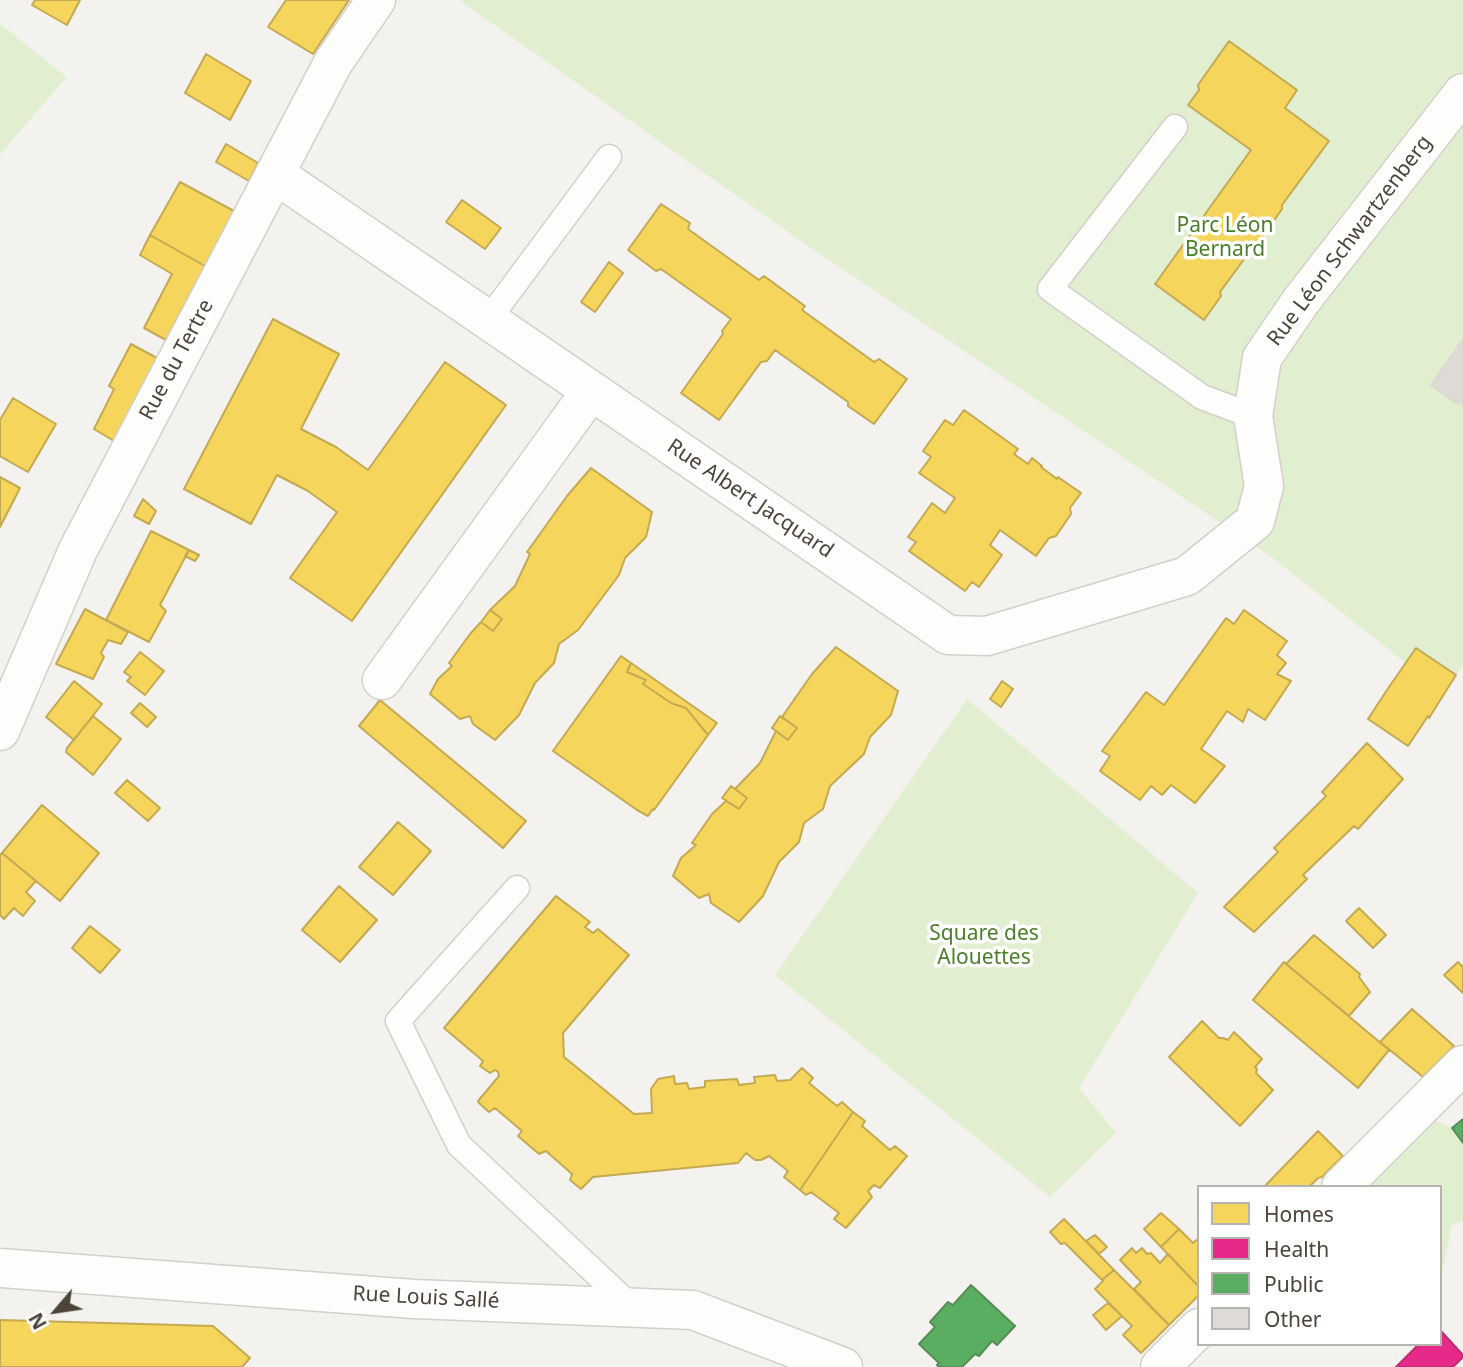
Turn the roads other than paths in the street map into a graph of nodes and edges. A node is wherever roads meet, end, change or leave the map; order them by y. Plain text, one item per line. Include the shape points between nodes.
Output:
1 (376, 0) edge
2 (1463, 93) edge
3 (1175, 127) dead end
4 (609, 157) dead end
5 (275, 174) junction
6 (488, 320) junction
7 (591, 391) junction
8 (1253, 416) junction
9 (1255, 521) joint
10 (382, 680) dead end
11 (0, 731) edge
12 (517, 888) dead end
13 (1463, 1065) edge
14 (1343, 1185) edge
15 (0, 1268) edge
16 (633, 1308) junction
17 (1197, 1330) edge
18 (843, 1367) edge
19 (1160, 1367) edge

1 - 5 street, Rue du Tertre via 333,63
2 - 8 street, Rue Léon Schwartzenberg via 1262,358
3 - 8 lane via 1050,289 1202,397
4 - 6 lane
5 - 6 street, Rue Albert Jacquard
5 - 11 street, Rue du Tertre via 78,550
6 - 7 street, Rue Albert Jacquard
7 - 9 street, Rue Albert Jacquard via 948,635 987,636 1187,576
7 - 10 street
8 - 9 street, Rue Léon Schwartzenberg via 1265,486
12 - 16 lane via 398,1021 458,1145
13 - 14 street
15 - 16 street, Rue Louis Sallé via 414,1299
16 - 18 street, Rue Louis Sallé via 693,1310
17 - 19 street

